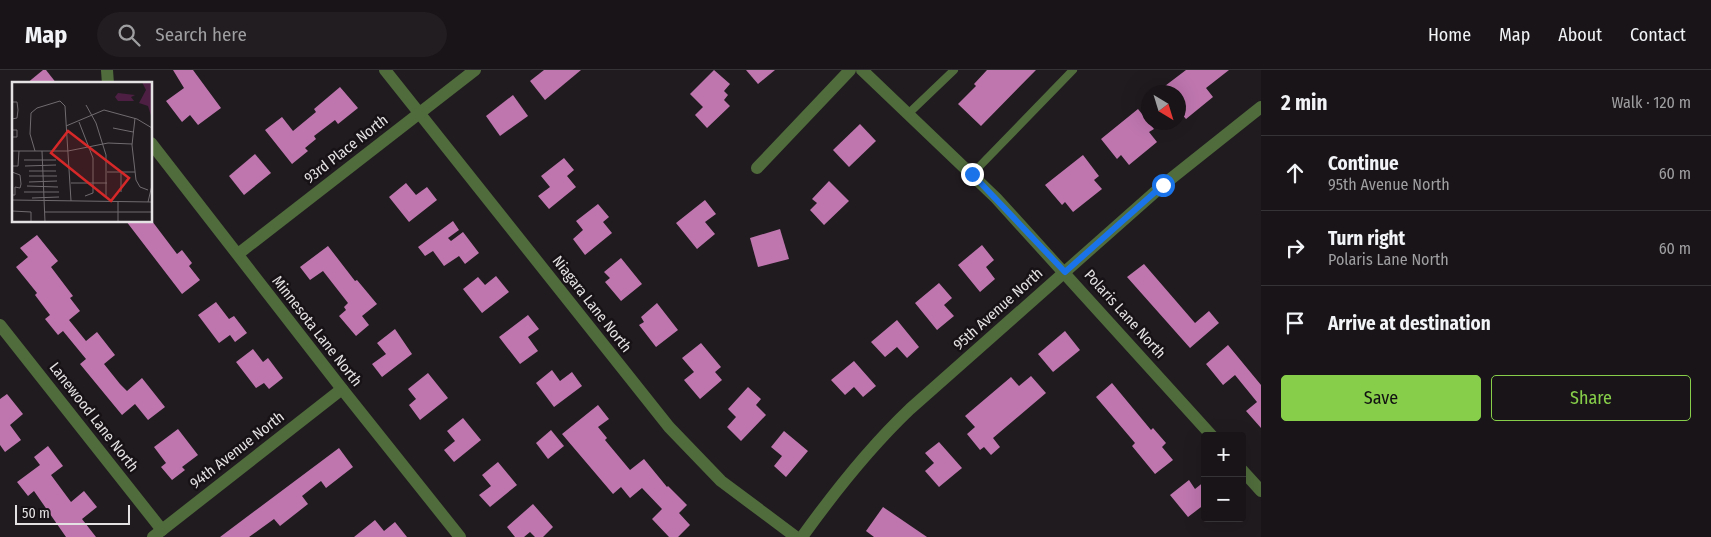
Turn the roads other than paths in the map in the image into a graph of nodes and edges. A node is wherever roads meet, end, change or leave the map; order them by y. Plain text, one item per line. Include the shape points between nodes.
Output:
1 (385, 70) edge
2 (475, 70) edge
3 (850, 70) edge
4 (862, 70) edge
5 (954, 70) edge
6 (1073, 70) edge
7 (1261, 107) edge
8 (419, 114) junction
9 (908, 114) junction
10 (152, 144) edge
11 (757, 168) dead end
12 (972, 174) junction
13 (238, 254) junction
14 (1065, 272) junction
15 (0, 325) edge
16 (342, 389) junction
17 (1208, 432) edge
18 (1246, 474) edge
19 (1261, 491) edge
20 (157, 534) edge
21 (460, 537) edge
22 (796, 537) edge
23 (802, 537) edge

1 - 8 street, Niagara Lane North
2 - 8 street, 93rd Place North
3 - 11 street
4 - 9 street, Polaris Lane North
5 - 9 lane
6 - 12 lane
7 - 14 street, 95th Avenue North via 1163,185
8 - 13 street, 93rd Place North
8 - 22 street, Niagara Lane North via 669,427 721,481
9 - 12 street, Polaris Lane North
10 - 13 street, Minnesota Lane North
12 - 14 street, Polaris Lane North
13 - 16 street, Minnesota Lane North
14 - 17 street, Polaris Lane North
14 - 23 street, 95th Avenue North via 877,440
15 - 20 street, Lanewood Lane North
16 - 20 street, 94th Avenue North
16 - 21 street, Minnesota Lane North
18 - 19 street

